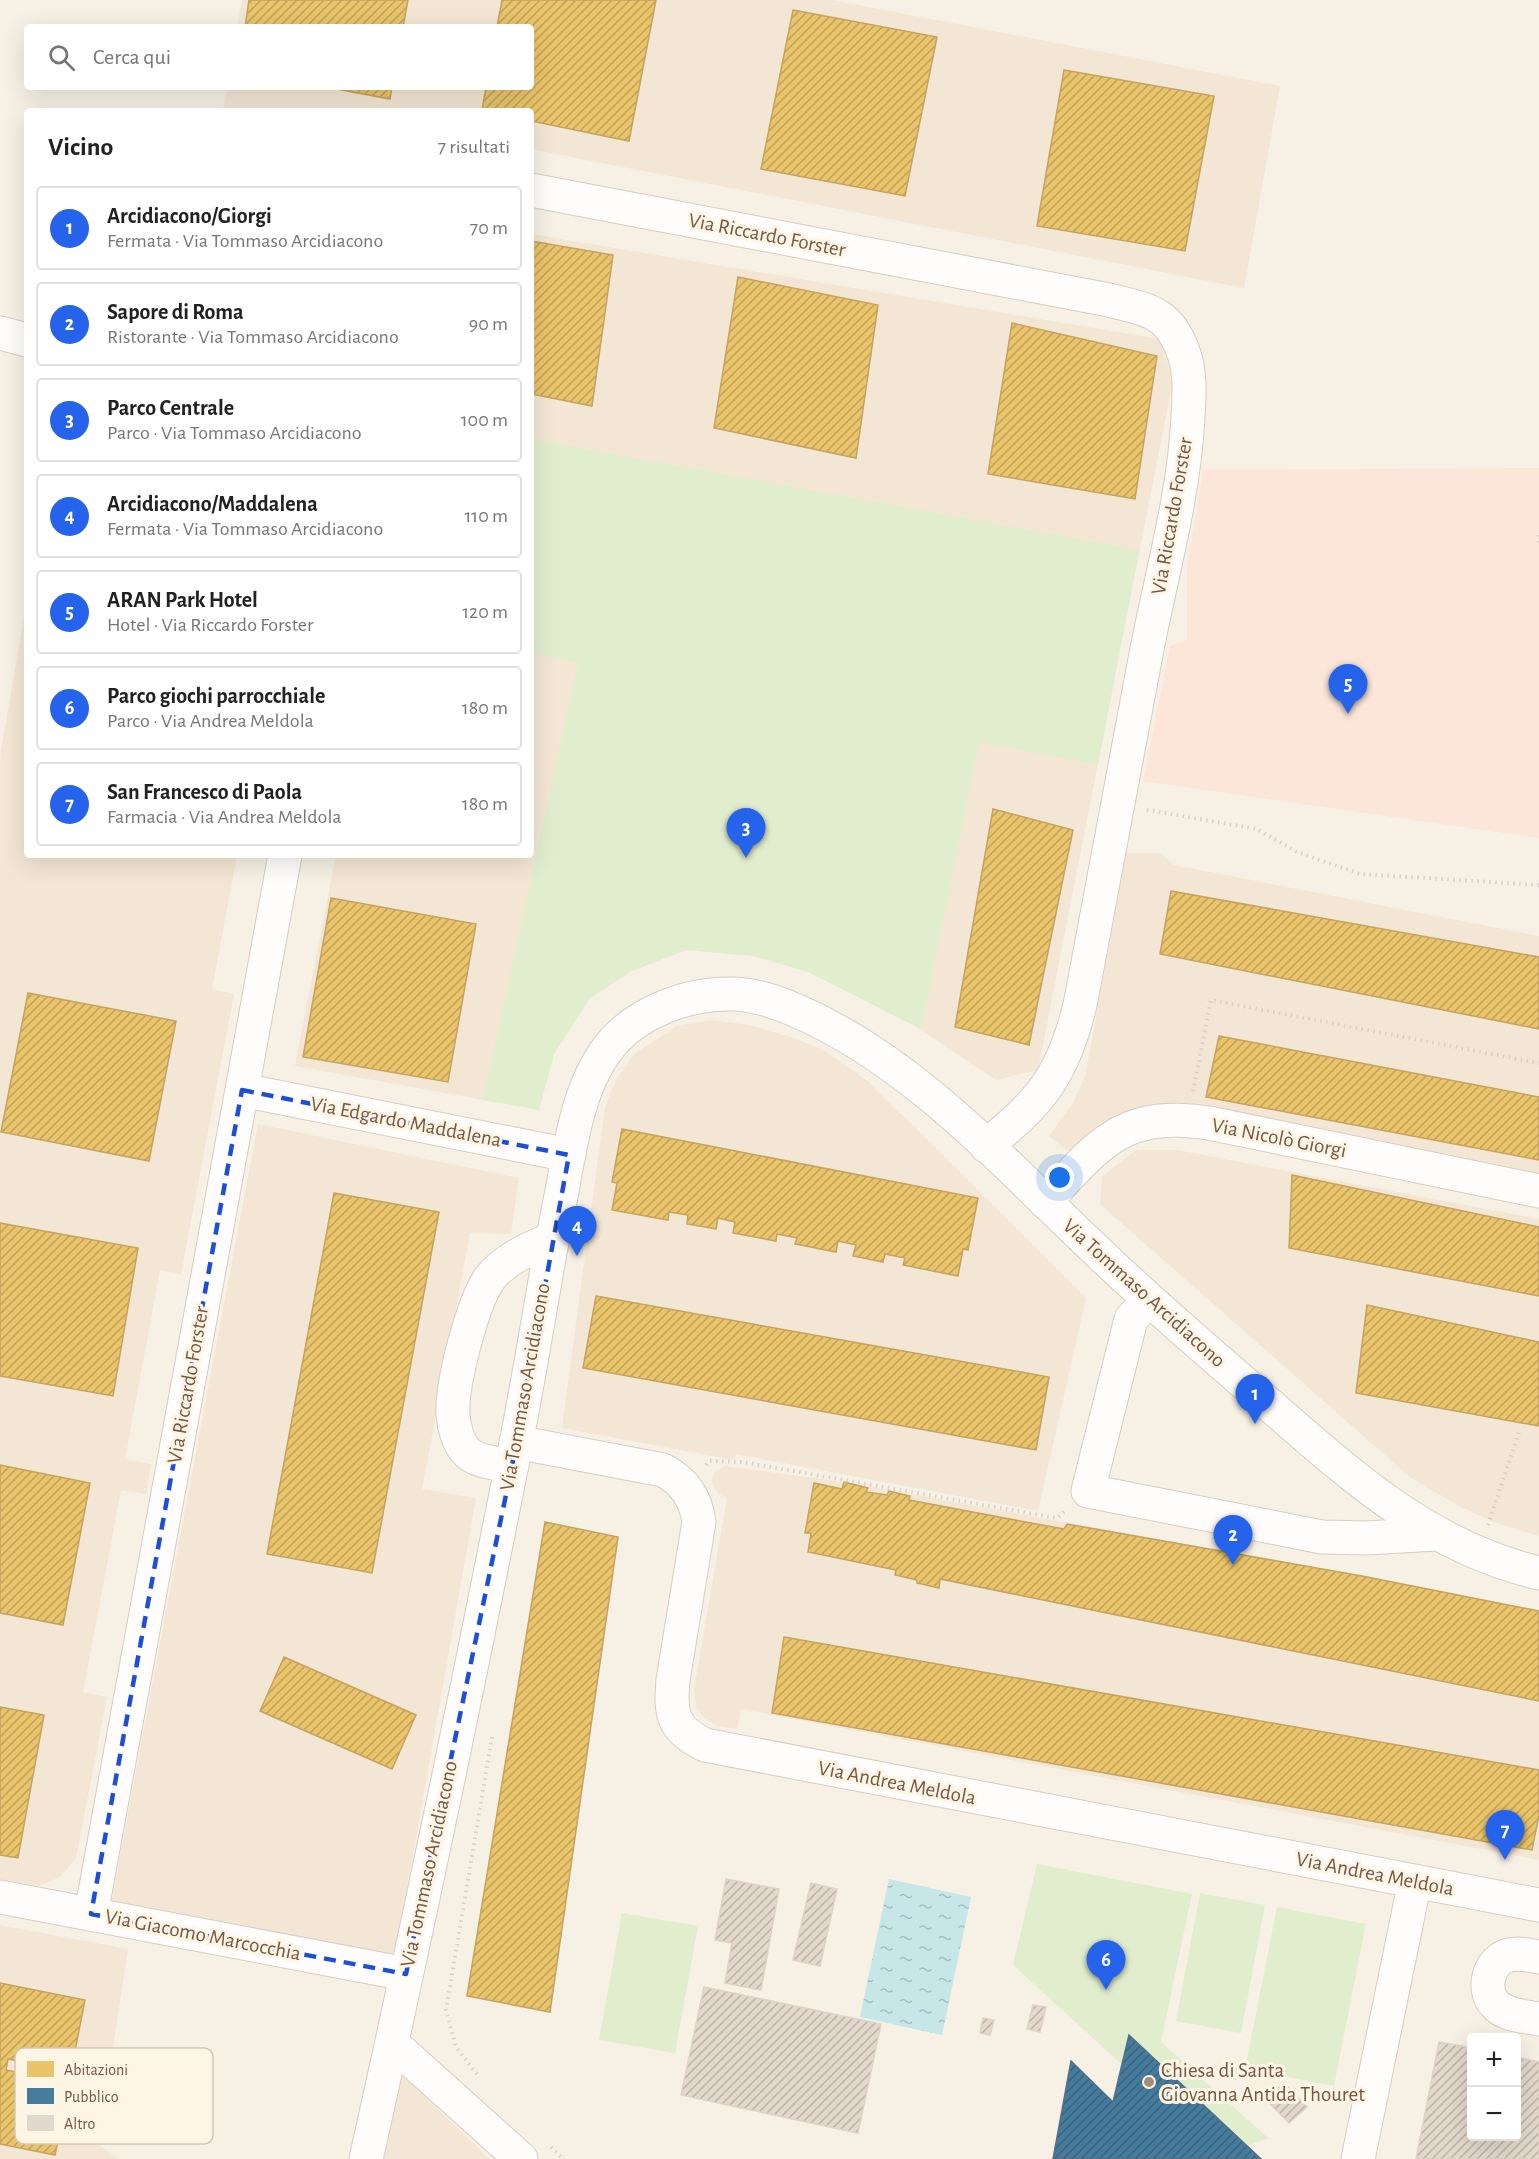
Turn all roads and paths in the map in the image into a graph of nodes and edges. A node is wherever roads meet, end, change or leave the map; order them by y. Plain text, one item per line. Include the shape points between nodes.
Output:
1 (534, 191) edge
2 (0, 333) edge
3 (24, 339) edge
4 (1539, 535) edge
5 (1539, 545) edge
6 (1119, 805) junction
7 (284, 858) edge
8 (1539, 885) edge
9 (1539, 1063) edge
10 (242, 1090) junction
11 (1187, 1121) junction
12 (986, 1146) junction
13 (569, 1155) junction
14 (1539, 1191) edge
15 (1045, 1202) junction
16 (552, 1239) junction
17 (1149, 1301) junction
18 (1520, 1428) dead end
19 (514, 1454) junction
20 (687, 1489) junction
21 (1089, 1491) junction
22 (1436, 1534) junction
23 (1479, 1554) junction
24 (1539, 1573) edge
25 (493, 1731) dead end
26 (1416, 1881) junction
27 (0, 1897) edge
28 (1539, 1905) edge
29 (91, 1914) junction
30 (1539, 1957) edge
31 (406, 1974) junction
32 (1539, 2019) edge
33 (392, 2043) junction
34 (480, 2079) dead end
35 (533, 2150) edge
36 (366, 2159) edge
37 (563, 2159) edge
38 (1358, 2159) edge

1 - 6 street, Via Riccardo Forster via 1109,300 1145,309 1166,320 1179,342 1188,370 1184,466
2 - 3 street
4 - 5 path
6 - 8 path via 1257,829 1298,852 1360,874
6 - 12 street, Via Riccardo Forster via 1068,1048 1034,1104
7 - 10 street, Via Riccardo Forster
9 - 11 path via 1210,1000
10 - 13 street, Via Edgardo Maddalena
10 - 29 street, Via Riccardo Forster
11 - 14 street, Via Nicolò Giorgi
11 - 15 street, Via Nicolò Giorgi via 1149,1123 1113,1136 1089,1154
12 - 13 street, Via Tommaso Arcidiacono via 932,1098 858,1044 782,1005 725,993 692,998 660,1010 615,1040 587,1088
12 - 15 street, Via Tommaso Arcidiacono
13 - 16 street, Via Tommaso Arcidiacono
15 - 17 street, Via Tommaso Arcidiacono
16 - 19 street, Via Tommaso Arcidiacono
16 - 19 street, Via Andrea Meldola via 514,1257 484,1287 455,1393 454,1420 464,1448 478,1459
17 - 21 street via 1131,1319
17 - 22 street, Via Tommaso Arcidiacono via 1327,1455
18 - 23 path
19 - 20 street, Via Andrea Meldola via 663,1470
19 - 31 street, Via Tommaso Arcidiacono
20 - 21 path via 709,1461 732,1461 1057,1518
20 - 26 street, Via Andrea Meldola via 699,1522 671,1705 677,1722 694,1740 718,1749
21 - 22 street via 1322,1537
22 - 23 street, Via Tommaso Arcidiacono
23 - 24 street, Via Tommaso Arcidiacono
25 - 34 path via 446,2010 456,2047
26 - 28 street, Via Andrea Meldola
26 - 38 street
27 - 29 street, Via Giacomo Marcocchia
29 - 31 street, Via Giacomo Marcocchia
30 - 32 street via 1519,1954 1502,1958 1492,1970 1488,1989 1495,2004 1507,2013
31 - 33 street, Via Tommaso Arcidiacono
33 - 35 street
33 - 36 street, Via Tommaso Arcidiacono
35 - 37 path

